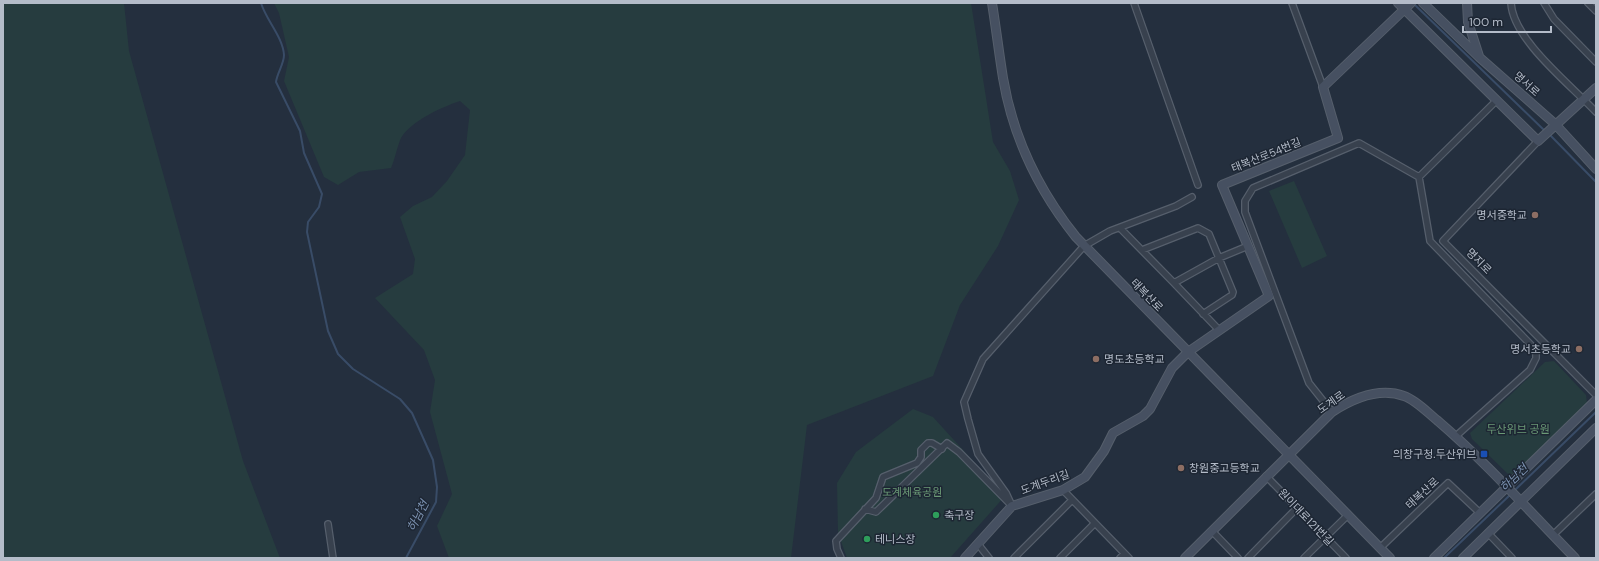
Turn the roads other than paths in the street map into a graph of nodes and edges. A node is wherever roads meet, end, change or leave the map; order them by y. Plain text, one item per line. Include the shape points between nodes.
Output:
1 (992, 3) edge
2 (1134, 3) edge
3 (1292, 3) edge
4 (1398, 3) edge
5 (1412, 3) edge
6 (1423, 3) edge
7 (1467, 3) edge
8 (1511, 3) edge
9 (1544, 3) edge
10 (1588, 3) edge
11 (1405, 10) junction
12 (1596, 11) edge
13 (1479, 57) junction
14 (1596, 62) edge
15 (1323, 87) junction
16 (1596, 88) edge
17 (1583, 98) junction
18 (1496, 101) junction
19 (1596, 112) edge
20 (1553, 127) junction
21 (1541, 139) junction
22 (1596, 169) edge
23 (1419, 177) junction
24 (1198, 185) dead end
25 (1192, 197) dead end
26 (1120, 228) junction
27 (1084, 246) junction
28 (1248, 246) junction
29 (1142, 250) junction
30 (1219, 258) junction
31 (1174, 283) junction
32 (1203, 314) junction
33 (1219, 330) junction
34 (1188, 352) junction
35 (1596, 394) edge
36 (1596, 400) edge
37 (1332, 412) junction
38 (1596, 428) edge
39 (1456, 436) junction
40 (942, 449) junction
41 (1288, 455) junction
42 (1266, 476) junction
43 (1508, 489) junction
44 (1063, 490) junction
45 (1596, 494) edge
46 (1072, 500) junction
47 (1520, 500) junction
48 (1012, 506) junction
49 (1297, 508) junction
50 (866, 509) junction
51 (1480, 513) junction
52 (1348, 515) junction
53 (328, 524) dead end
54 (1094, 524) junction
55 (1212, 531) junction
56 (1488, 533) junction
57 (1553, 535) junction
58 (1325, 537) junction
59 (978, 544) junction
60 (1380, 548) junction
61 (1124, 557) edge
62 (333, 558) edge
63 (841, 558) edge
64 (965, 558) edge
65 (989, 558) edge
66 (1014, 558) edge
67 (1060, 558) edge
68 (1185, 558) edge
69 (1238, 558) edge
70 (1248, 558) edge
71 (1304, 558) edge
72 (1346, 558) edge
73 (1390, 558) edge
74 (1434, 558) edge
75 (1463, 558) edge
76 (1512, 558) edge
77 (1575, 558) edge

1 - 27 street, 태복산로 via 1003,79 1023,147 1039,183 1056,212
2 - 24 street
3 - 15 street
4 - 11 street
5 - 11 street
6 - 13 street, 명서로
7 - 13 street via 1468,22
8 - 17 street via 1520,31 1537,53
9 - 14 street via 1554,19
10 - 12 street
11 - 15 street
11 - 18 street via 1449,51
13 - 20 street, 명서로
15 - 28 street, 태복산로54번길 via 1338,138 1222,185
16 - 17 street
17 - 19 street
17 - 20 street
18 - 21 street
18 - 23 street
20 - 21 street
20 - 22 street, 명서로
21 - 35 street, 명지로 via 1444,241
23 - 37 street via 1359,144 1253,188 1245,201 1245,212 1309,383
23 - 39 street via 1430,241 1536,350 1536,358 1530,370
25 - 26 street
26 - 27 street
26 - 29 street
27 - 34 street, 태복산로
27 - 48 street via 983,359 964,402 978,454 1006,493
28 - 30 street
28 - 33 street, 태복산로54번길 via 1269,296
29 - 30 street via 1198,228 1208,234
29 - 31 street
30 - 31 street
30 - 32 street via 1233,292
31 - 32 street
32 - 33 street
33 - 34 street, 태복산로54번길
34 - 41 street, 태복산로
34 - 44 street, 도계두리길 via 1172,368 1150,410 1113,433 1102,456 1085,478
36 - 43 street
37 - 39 street, 도계로 via 1350,400 1367,396 1385,393 1404,396
37 - 41 street, 도계로
38 - 47 street
39 - 43 street, 도계로
40 - 48 street via 947,443 959,452
40 - 50 street via 876,512
40 - 50 street via 928,443 921,450 922,457 918,463 883,477 876,498
41 - 42 street, 도계로
41 - 52 street, 태복산로
42 - 49 street, 원이대로121번길
42 - 55 street, 도계로
43 - 47 street, 도계로
43 - 51 street
44 - 46 street
44 - 48 street, 도계두리길
45 - 57 street
46 - 54 street
46 - 66 street
47 - 56 street
47 - 57 street
48 - 59 street, 도계두리길
49 - 58 street, 원이대로121번길
49 - 70 street
50 - 63 street via 836,541
51 - 60 street, 태복산로 via 1448,483
51 - 74 street
52 - 58 street
52 - 60 street, 태복산로
53 - 62 street
54 - 61 street
54 - 67 street
55 - 68 street, 도계로
55 - 69 street
56 - 75 street
56 - 76 street
57 - 77 street
58 - 71 street
58 - 72 street, 원이대로121번길
59 - 64 street, 도계두리길
59 - 65 street
60 - 73 street, 태복산로

